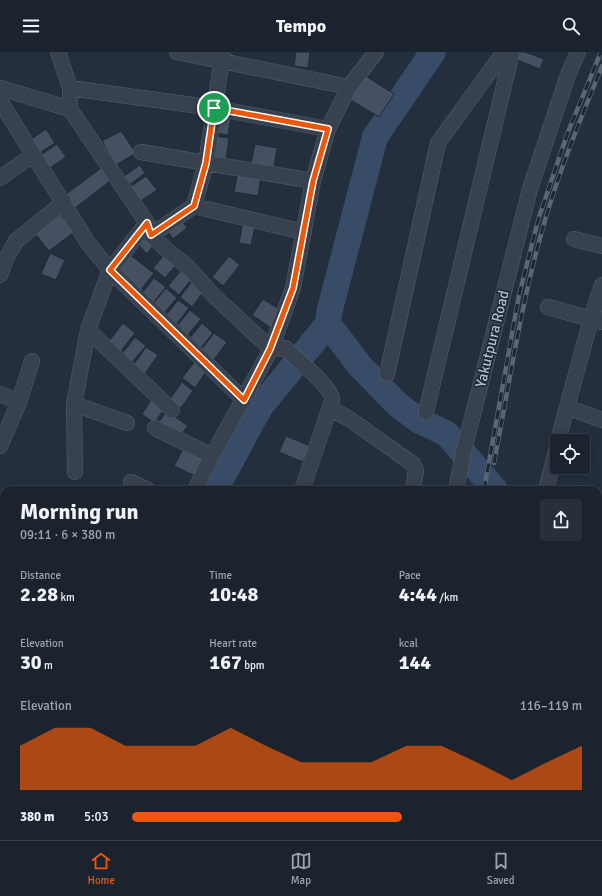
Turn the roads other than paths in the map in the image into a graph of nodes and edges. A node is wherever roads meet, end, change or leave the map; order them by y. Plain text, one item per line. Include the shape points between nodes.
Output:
1 (58, 52) edge
2 (177, 52) edge
3 (376, 52) edge
4 (504, 52) edge
5 (512, 52) edge
6 (578, 52) edge
7 (223, 57) edge
8 (349, 86) junction
9 (0, 88) edge
10 (70, 88) junction
11 (0, 101) edge
12 (214, 108) junction
13 (70, 109) junction
14 (328, 129) junction
15 (141, 152) dead end
16 (34, 155) junction
17 (206, 163) junction
18 (0, 178) edge
19 (313, 181) junction
20 (64, 202) junction
21 (194, 206) junction
22 (149, 229) junction
23 (304, 232) junction
24 (574, 239) dead end
25 (602, 246) edge
26 (110, 270) junction
27 (0, 275) edge
28 (602, 285) edge
29 (548, 307) dead end
30 (596, 320) edge
31 (88, 330) junction
32 (278, 349) junction
33 (32, 361) dead end
34 (387, 374) dead end
35 (0, 394) edge
36 (244, 400) junction
37 (19, 402) junction
38 (74, 404) junction
39 (567, 407) junction
40 (330, 409) junction
41 (172, 410) dead end
42 (426, 412) dead end
43 (602, 420) edge
44 (127, 423) dead end
45 (155, 428) dead end
46 (560, 434) edge
47 (0, 446) edge
48 (212, 456) junction
49 (75, 472) dead end
50 (550, 474) edge
51 (131, 482) dead end
52 (457, 484) edge
53 (140, 486) edge
54 (198, 486) edge
55 (303, 486) edge
56 (413, 486) edge
57 (547, 486) edge

1 - 10 street
2 - 7 street
3 - 8 street
4 - 34 street via 438,143
5 - 42 street
6 - 52 street, Yakutpura Road via 530,189
7 - 8 street
7 - 12 street
8 - 14 street
9 - 13 street
10 - 12 street
10 - 13 street
11 - 16 street
12 - 14 street
12 - 17 street
13 - 22 street
14 - 19 street
15 - 17 street
16 - 18 street
16 - 20 street
17 - 19 street
17 - 21 street
19 - 23 street
20 - 26 street via 88,243
20 - 27 street via 16,241
21 - 22 street
21 - 23 street
22 - 26 street
22 - 32 street via 213,295
23 - 32 street
24 - 25 street
26 - 31 street
26 - 36 street
28 - 30 street
29 - 30 street
30 - 39 street
31 - 38 street
31 - 41 street
32 - 36 street
32 - 40 street via 311,372 331,395
33 - 37 street
35 - 37 street
36 - 48 street
37 - 47 street
38 - 44 street
38 - 49 street
39 - 43 street
39 - 46 street
40 - 55 street
40 - 56 street via 348,418 413,464 416,470
45 - 48 street
48 - 54 street
50 - 57 street
51 - 53 street

